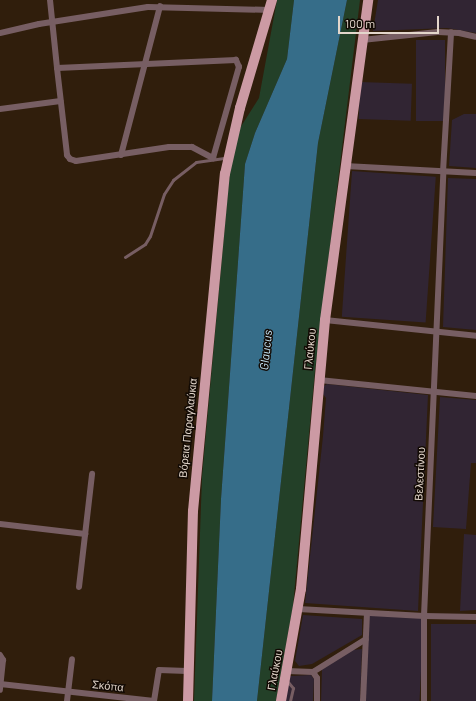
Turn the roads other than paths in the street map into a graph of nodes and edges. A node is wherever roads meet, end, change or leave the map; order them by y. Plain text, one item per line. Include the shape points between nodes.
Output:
1 (50, 0) edge
2 (368, 0) edge
3 (271, 5) edge
4 (160, 6) junction
5 (52, 22) junction
6 (451, 32) junction
7 (0, 33) edge
8 (476, 37) edge
9 (362, 40) junction
10 (142, 64) junction
11 (57, 68) junction
12 (60, 101) junction
13 (0, 109) edge
14 (121, 155) junction
15 (213, 158) junction
16 (227, 158) junction
17 (345, 166) junction
18 (443, 172) junction
19 (476, 173) edge
20 (126, 257) dead end
21 (325, 320) junction
22 (437, 332) junction
23 (476, 336) edge
24 (319, 380) junction
25 (434, 392) junction
26 (476, 396) edge
27 (92, 474) dead end
28 (0, 524) edge
29 (85, 534) junction
30 (79, 587) dead end
31 (298, 609) junction
32 (367, 613) junction
33 (424, 616) junction
34 (476, 617) edge
35 (366, 638) junction
36 (1, 656) edge
37 (72, 659) dead end
38 (187, 671) junction
39 (313, 672) junction
40 (286, 675) junction
41 (0, 686) edge
42 (68, 692) junction
43 (67, 701) edge
44 (154, 701) edge
45 (188, 701) edge
46 (281, 701) edge
47 (290, 701) edge
48 (317, 701) edge
49 (364, 701) edge
50 (424, 701) edge

1 - 5 street
2 - 9 main road, Γλαύκου
3 - 4 street
3 - 16 main road, Βόρεια Παραγλαύκια
4 - 5 street
4 - 10 street
5 - 7 street
5 - 11 street
6 - 8 street
6 - 9 street
6 - 18 street, Βελεστίνου
9 - 17 main road, Γλαύκου
10 - 11 street
10 - 14 street
10 - 15 street via 236,60 238,63
11 - 12 street
12 - 13 street
12 - 14 street via 67,155 70,159 76,161
14 - 15 street via 169,147 192,147
15 - 16 lane
15 - 20 lane via 188,166 172,180 164,194 148,240
16 - 38 main road, Βόρεια Παραγλαύκια via 194,489
17 - 18 street
17 - 21 main road, Γλαύκου
18 - 19 street
18 - 22 street, Βελεστίνου
21 - 22 street
21 - 24 main road, Γλαύκου
22 - 23 street
22 - 25 street, Βελεστίνου
24 - 25 street
24 - 31 main road, Γλαύκου
25 - 26 street
25 - 33 street, Βελεστίνου
27 - 29 street
28 - 29 street
29 - 30 street
31 - 32 street
31 - 40 main road, Γλαύκου
32 - 33 street
32 - 35 street
33 - 34 street
33 - 50 street, Βελεστίνου
35 - 39 street
35 - 49 street
36 - 41 street
37 - 42 street
38 - 44 street, Σκόπα via 159,670
38 - 45 main road, Βόρεια Παραγλαύκια
39 - 40 street
39 - 48 street via 318,678
40 - 46 main road, Γλαύκου
40 - 47 lane via 293,688
41 - 42 street, Σκόπα
42 - 43 street
42 - 44 street, Σκόπα

